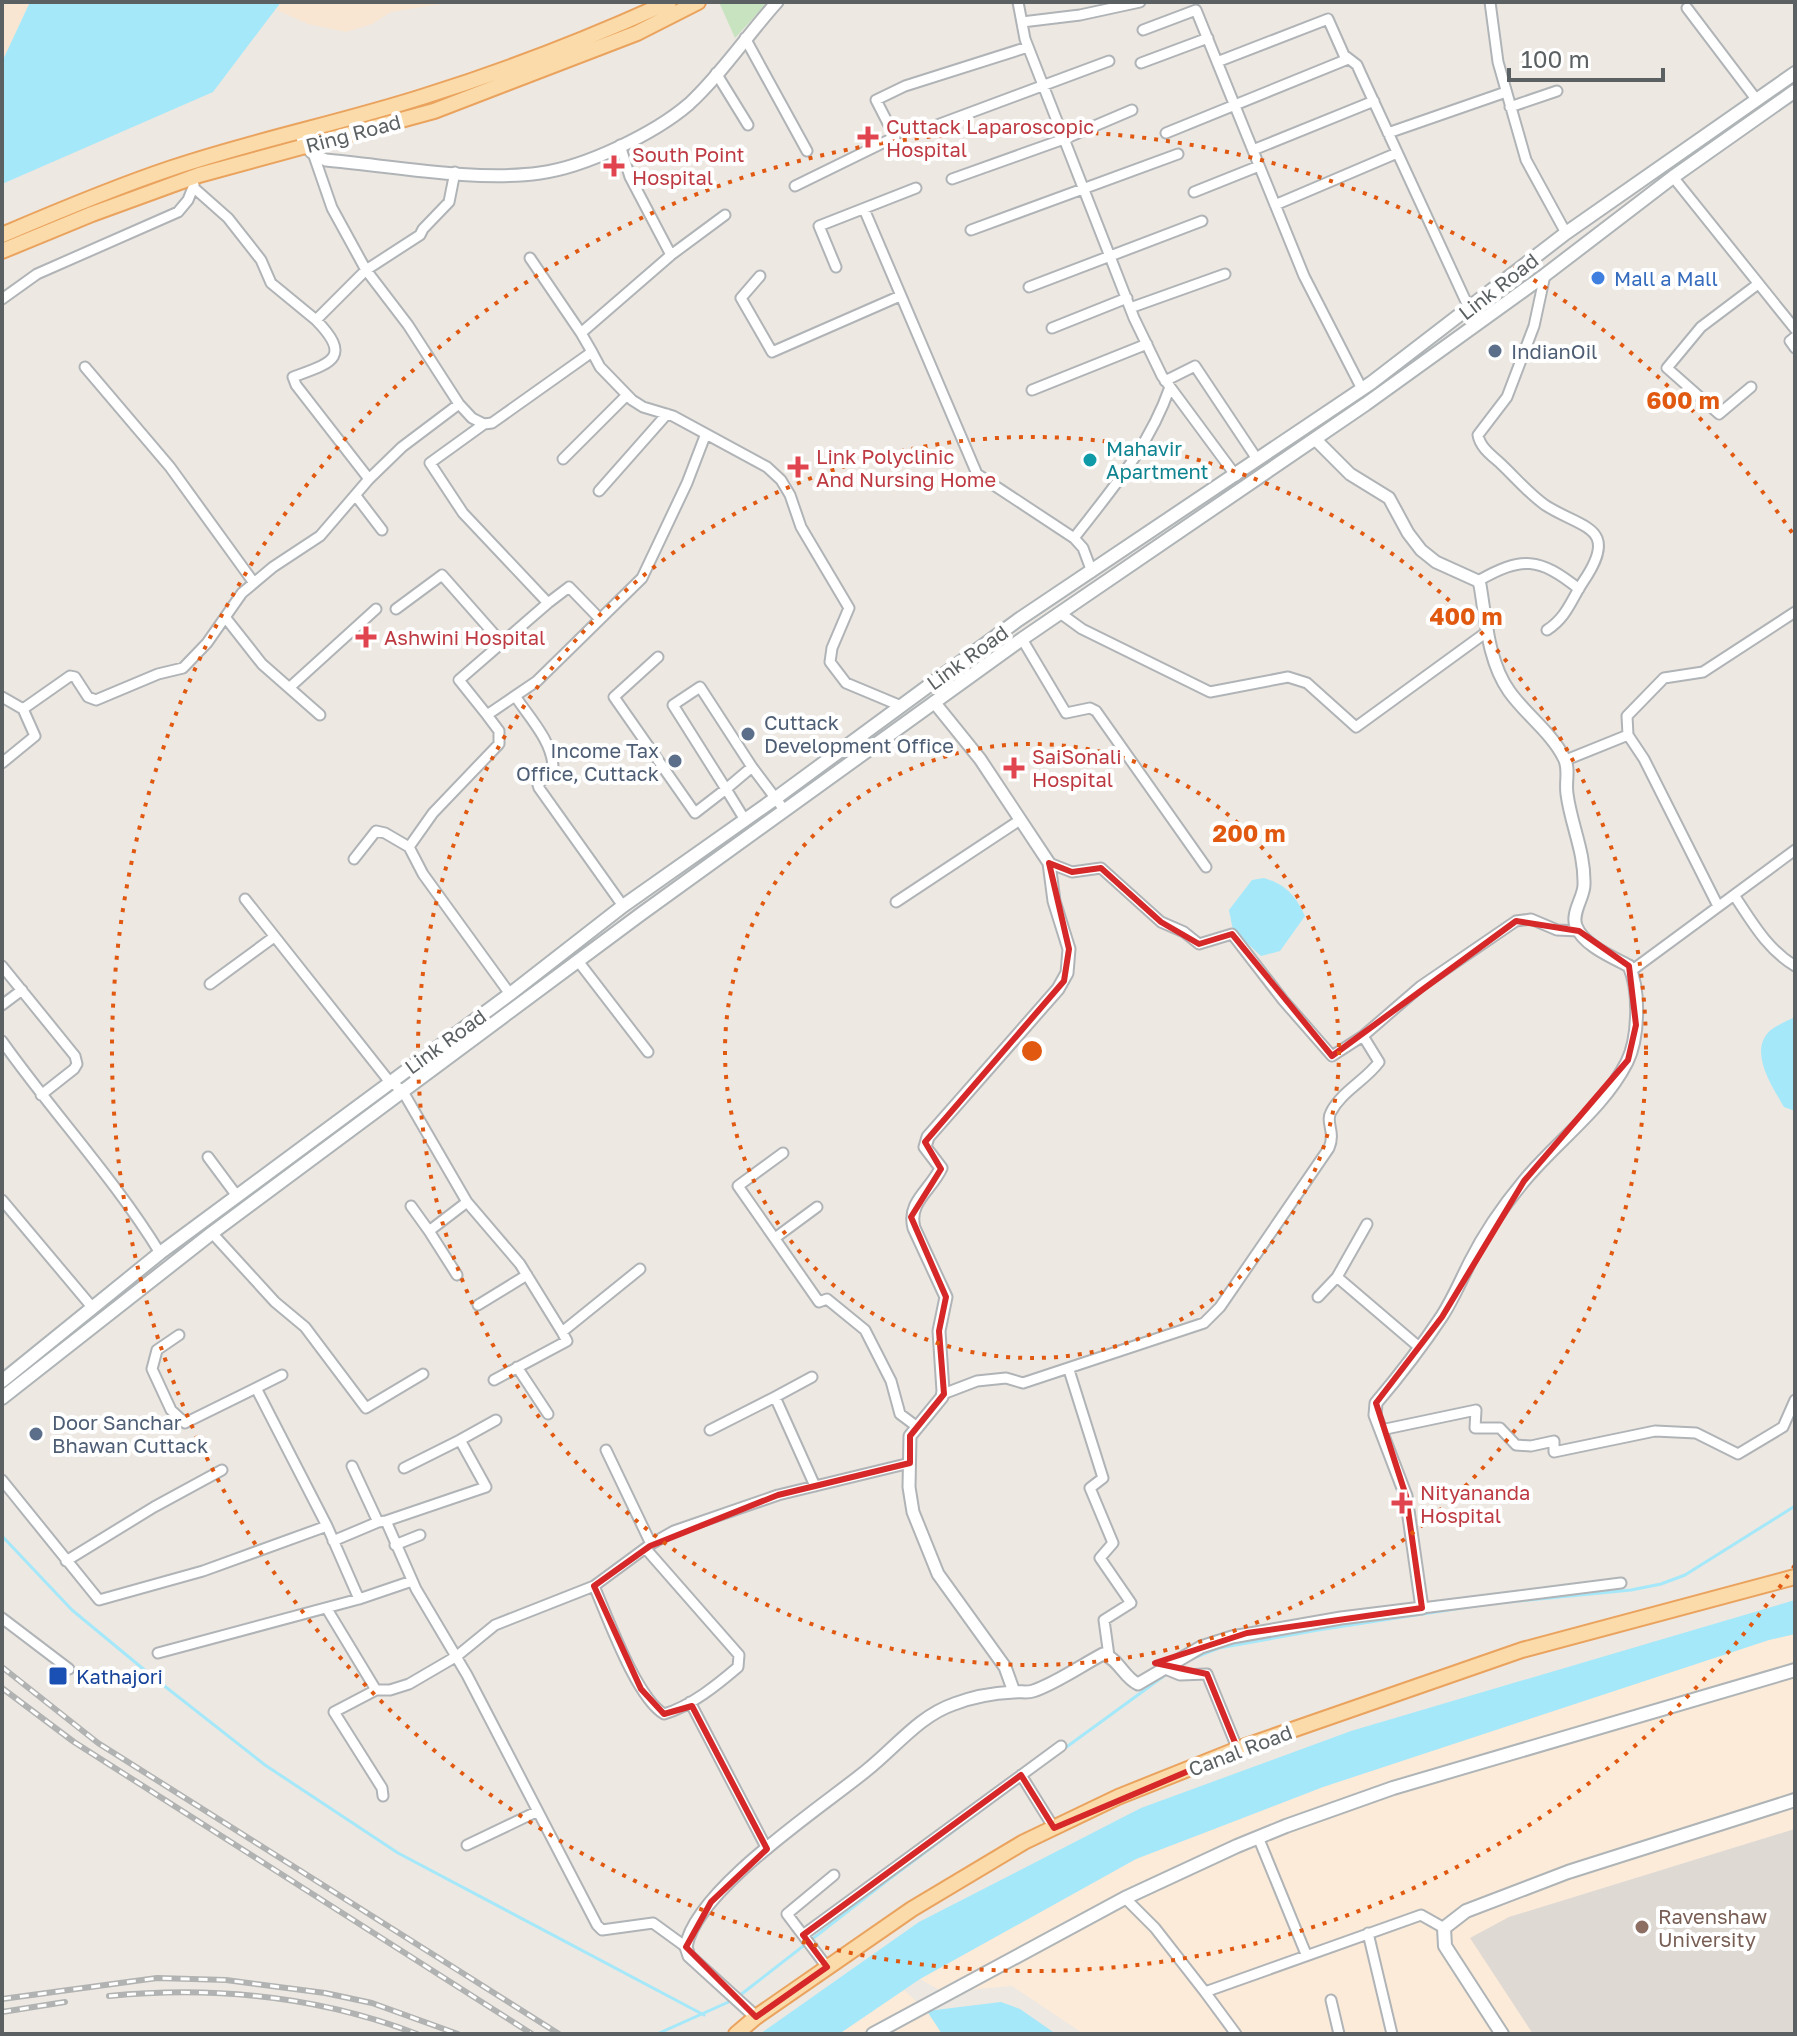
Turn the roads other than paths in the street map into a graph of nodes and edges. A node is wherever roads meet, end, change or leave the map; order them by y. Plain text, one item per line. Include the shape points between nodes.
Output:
1 (669, 2) edge
2 (698, 2) edge
3 (777, 2) edge
4 (1018, 2) edge
5 (1140, 2) edge
6 (1490, 2) edge
7 (1687, 8) dead end
8 (1022, 22) junction
9 (1143, 30) dead end
10 (745, 38) junction
11 (1208, 38) junction
12 (1028, 47) junction
13 (1348, 59) junction
14 (1109, 61) dead end
15 (1217, 62) junction
16 (1141, 63) dead end
17 (716, 73) junction
18 (1795, 73) edge
19 (1043, 85) junction
20 (1557, 91) dead end
21 (1795, 91) edge
22 (1506, 92) junction
23 (1756, 99) junction
24 (1374, 101) junction
25 (1235, 105) junction
26 (1510, 107) junction
27 (1132, 110) dead end
28 (748, 125) dead end
29 (929, 128) dead end
30 (1166, 133) dead end
31 (1388, 133) junction
32 (1064, 139) junction
33 (306, 144) junction
34 (620, 145) junction
35 (1253, 150) junction
36 (807, 151) dead end
37 (1397, 153) junction
38 (1178, 154) dead end
39 (1259, 166) junction
40 (455, 172) junction
41 (1673, 177) junction
42 (952, 179) dead end
43 (196, 181) junction
44 (795, 186) dead end
45 (916, 188) dead end
46 (1084, 189) junction
47 (1194, 192) dead end
48 (1275, 205) junction
49 (864, 209) junction
50 (725, 215) dead end
51 (1202, 221) dead end
52 (971, 230) dead end
53 (1566, 233) junction
54 (2, 235) edge
55 (2, 251) edge
56 (671, 255) junction
57 (1110, 255) junction
58 (530, 258) dead end
59 (836, 267) dead end
60 (366, 270) junction
61 (1225, 274) dead end
62 (1545, 275) junction
63 (760, 276) dead end
64 (1758, 284) junction
65 (1029, 287) dead end
66 (900, 296) junction
67 (2, 299) edge
68 (1128, 303) junction
69 (1469, 308) junction
70 (316, 320) junction
71 (1052, 328) dead end
72 (1795, 329) edge
73 (581, 333) junction
74 (1795, 337) edge
75 (1147, 344) junction
76 (1795, 348) edge
77 (592, 352) junction
78 (85, 367) dead end
79 (1168, 384) junction
80 (1751, 387) dead end
81 (1362, 389) junction
82 (1032, 390) dead end
83 (626, 396) junction
84 (459, 404) junction
85 (667, 414) junction
86 (484, 424) junction
87 (705, 436) junction
88 (1315, 439) junction
89 (563, 459) dead end
90 (1257, 459) junction
91 (1236, 476) junction
92 (369, 479) junction
93 (599, 491) dead end
94 (356, 496) junction
95 (382, 530) dead end
96 (1074, 538) junction
97 (1086, 576) junction
98 (1478, 581) junction
99 (254, 583) junction
100 (1579, 589) junction
101 (1089, 593) junction
102 (548, 603) junction
103 (376, 609) dead end
104 (396, 609) dead end
105 (1795, 612) edge
106 (1060, 613) junction
107 (225, 617) junction
108 (600, 619) junction
109 (1547, 630) dead end
110 (1488, 631) junction
111 (1022, 639) junction
112 (502, 643) junction
113 (658, 657) dead end
114 (289, 688) junction
115 (515, 696) junction
116 (2, 697) edge
117 (934, 702) junction
118 (901, 706) junction
119 (23, 709) junction
120 (320, 715) dead end
121 (487, 715) junction
122 (1628, 735) junction
123 (1566, 760) junction
124 (2, 763) edge
125 (752, 767) junction
126 (726, 789) junction
127 (776, 798) junction
128 (785, 811) junction
129 (745, 820) junction
130 (1020, 820) junction
131 (409, 847) junction
132 (1795, 850) edge
133 (354, 859) dead end
134 (1049, 863) junction
135 (1206, 867) dead end
136 (1734, 895) junction
137 (245, 899) dead end
138 (896, 902) dead end
139 (623, 906) junction
140 (1718, 906) junction
141 (1579, 931) junction
142 (274, 937) junction
143 (578, 961) junction
144 (2, 966) edge
145 (1795, 966) edge
146 (1631, 971) junction
147 (210, 984) dead end
148 (22, 990) junction
149 (510, 994) junction
150 (2, 1005) edge
151 (1363, 1036) junction
152 (2, 1041) edge
153 (648, 1052) dead end
154 (389, 1081) junction
155 (402, 1090) junction
156 (41, 1095) junction
157 (783, 1153) dead end
158 (208, 1157) dead end
159 (237, 1196) junction
160 (2, 1200) edge
161 (467, 1202) junction
162 (411, 1206) dead end
163 (817, 1207) dead end
164 (1367, 1224) dead end
165 (429, 1231) junction
166 (212, 1233) junction
167 (775, 1238) junction
168 (160, 1253) junction
169 (640, 1269) dead end
170 (457, 1275) dead end
171 (527, 1275) junction
172 (1337, 1277) junction
173 (1318, 1297) dead end
174 (478, 1305) dead end
175 (92, 1307) junction
176 (562, 1332) junction
177 (179, 1335) dead end
178 (1419, 1347) junction
179 (517, 1367) junction
180 (1069, 1370) junction
181 (423, 1374) dead end
182 (282, 1375) dead end
183 (812, 1377) dead end
184 (494, 1380) dead end
185 (2, 1381) edge
186 (256, 1388) junction
187 (943, 1394) junction
188 (775, 1397) junction
189 (2, 1398) edge
190 (1795, 1400) edge
191 (548, 1414) dead end
192 (496, 1420) dead end
193 (916, 1426) junction
194 (710, 1430) dead end
195 (1381, 1430) junction
196 (460, 1440) junction
197 (606, 1450) dead end
198 (910, 1463) junction
199 (352, 1466) dead end
200 (404, 1468) dead end
201 (222, 1470) dead end
202 (2, 1480) edge
203 (815, 1486) junction
204 (382, 1522) junction
205 (327, 1526) junction
206 (420, 1535) dead end
207 (333, 1541) junction
208 (395, 1545) junction
209 (648, 1546) junction
210 (66, 1561) junction
211 (1795, 1577) edge
212 (412, 1581) junction
213 (1621, 1583) dead end
214 (594, 1586) junction
215 (359, 1599) junction
216 (1422, 1608) junction
217 (327, 1609) junction
218 (2, 1618) edge
219 (158, 1653) dead end
220 (457, 1656) junction
221 (1109, 1656) junction
222 (1163, 1668) junction
223 (69, 1669) dead end
224 (1795, 1670) edge
225 (376, 1690) junction
226 (1014, 1692) junction
227 (690, 1702) junction
228 (1061, 1746) dead end
229 (1238, 1750) junction
230 (1021, 1775) junction
231 (383, 1796) dead end
232 (1795, 1800) edge
233 (536, 1812) junction
234 (1054, 1828) junction
235 (1258, 1837) junction
236 (467, 1845) dead end
237 (767, 1849) junction
238 (834, 1875) dead end
239 (1125, 1898) junction
240 (1444, 1928) junction
241 (1368, 1933) junction
242 (804, 1937) junction
243 (686, 1947) junction
244 (1306, 1954) junction
245 (827, 1967) junction
246 (1205, 1992) junction
247 (1331, 2000) dead end
248 (756, 2017) junction
249 (736, 2034) edge
250 (873, 2034) edge
251 (1236, 2034) edge
252 (1339, 2034) edge
253 (1394, 2034) edge
254 (1502, 2034) edge

1 - 33 main road, Ring Road via 601,33
2 - 33 main road, Ring Road via 637,33 460,101
3 - 10 street
4 - 8 street
5 - 8 street
6 - 22 street
7 - 23 street
8 - 12 street
9 - 11 street via 1196,10
10 - 17 street
10 - 36 street
11 - 15 street
11 - 16 street
12 - 19 street
12 - 44 street via 876,100 895,137
13 - 15 street via 1328,19
13 - 24 street via 1357,65
13 - 25 street
14 - 19 street
15 - 25 street
17 - 28 street
17 - 34 street via 669,120
18 - 23 main road, Link Road
19 - 29 street
19 - 32 street
20 - 26 street
21 - 41 main road, Link Road
22 - 26 street
22 - 31 street
23 - 53 main road, Link Road
24 - 31 street
24 - 35 street
25 - 30 street
25 - 35 street
26 - 53 street via 1526,160
27 - 32 street
31 - 37 street
32 - 42 street
32 - 46 street
33 - 40 street via 326,160
33 - 43 main road, Ring Road
33 - 54 main road, Ring Road via 238,147
33 - 60 street via 332,208
34 - 40 street via 541,173
34 - 56 street via 630,177
35 - 39 street
37 - 48 street
37 - 69 street
38 - 46 street
39 - 47 street
39 - 48 street
40 - 60 street via 449,202 420,235
41 - 62 main road, Link Road
41 - 64 street
43 - 55 main road, Ring Road via 92,214
43 - 67 street via 178,212 37,274
43 - 70 street via 261,260 271,283
45 - 49 street
46 - 52 street
46 - 57 street
48 - 81 street via 1304,276
49 - 59 street via 819,226
49 - 66 street
50 - 56 street
51 - 57 street
53 - 69 main road, Link Road
56 - 73 street
57 - 65 street
57 - 68 street
58 - 73 street
60 - 70 street
60 - 84 street
61 - 68 street
62 - 88 main road, Link Road
62 - 100 street via 1534,326 1507,397 1478,435 1485,449 1537,498 1594,532 1599,544 1596,560
63 - 66 street via 741,298 772,352
64 - 72 street
64 - 80 street via 1701,327 1667,368 1719,414
66 - 96 street via 977,474
68 - 71 street
68 - 75 street
69 - 81 main road, Link Road
70 - 92 street via 334,340 336,352 330,363 293,377
73 - 77 street
74 - 76 street via 1790,341
75 - 79 street
75 - 82 street
77 - 83 street
77 - 86 street via 499,419
78 - 99 street via 170,467
79 - 90 street via 1195,366
79 - 91 street
79 - 96 street via 1153,431
81 - 90 main road, Link Road
83 - 85 street
83 - 89 street
84 - 86 street
84 - 92 street
85 - 87 street
85 - 93 street
86 - 102 street via 430,463 463,513
87 - 108 street via 642,578
87 - 118 street via 767,467 781,480 801,527 849,608 830,662 846,683
88 - 98 street via 1350,474 1389,498 1421,550
88 - 101 main road, Link Road
90 - 91 main road, Link Road
91 - 97 main road, Link Road
92 - 94 street
94 - 95 street
94 - 99 street via 320,536
96 - 97 street via 1083,548
97 - 101 main road
97 - 118 main road, Link Road
98 - 100 street via 1520,562 1548,569
98 - 110 street
99 - 107 street
100 - 109 street via 1558,623
101 - 106 main road, Link Road
102 - 108 street via 569,587
102 - 112 street
103 - 114 street
104 - 112 street via 442,575
105 - 122 street via 1703,672 1664,678 1627,716
106 - 110 street via 1210,692 1288,677 1307,683 1356,727
106 - 111 main road, Link Road
107 - 114 street
107 - 119 street via 183,668 96,700 70,676
108 - 115 street
110 - 123 street via 1508,690
111 - 117 main road, Link Road
111 - 135 street via 1066,713 1096,711
112 - 121 street via 459,680
113 - 126 street via 614,697 695,813
114 - 120 street
115 - 121 street
115 - 139 street via 553,760 539,788
116 - 119 street
117 - 128 main road, Link Road
117 - 130 street
118 - 127 main road, Link Road
119 - 124 street via 35,736
121 - 131 street via 499,731 499,744 433,813
122 - 123 street
122 - 140 street
123 - 141 street via 1566,793 1584,871 1575,917
125 - 126 street
125 - 126 street via 700,687 673,705
125 - 127 street
126 - 129 street
127 - 128 street
127 - 129 main road, Link Road
128 - 143 main road, Link Road
129 - 139 main road, Link Road
130 - 134 street
130 - 138 street
131 - 133 street via 376,831
131 - 149 street
132 - 136 street
134 - 151 street via 1072,872 1101,868 1161,922 1199,944 1232,934 1332,1056
134 - 187 street via 1069,949 1064,981 925,1142 941,1168 911,1217 946,1297 939,1331
136 - 140 street
136 - 145 street via 1763,938
137 - 142 street
139 - 149 main road, Link Road
140 - 146 street
141 - 146 street
141 - 151 street via 1557,930 1531,919 1516,921 1421,986
142 - 147 street
142 - 154 street
143 - 153 street
143 - 155 main road, Link Road
144 - 148 street
146 - 178 street via 1636,1025 1628,1060 1580,1122 1524,1181
148 - 150 street
148 - 156 street via 77,1064
149 - 154 main road, Link Road
151 - 180 street via 1379,1062 1330,1113 1329,1148 1213,1316
152 - 156 street
154 - 155 street
154 - 159 main road, Link Road
155 - 161 street
155 - 166 main road, Link Road
156 - 168 street via 135,1212
157 - 167 street via 738,1186
158 - 159 street
159 - 168 main road, Link Road
160 - 175 street
161 - 165 street
161 - 171 street
162 - 165 street
163 - 167 street
164 - 172 street
165 - 170 street
166 - 181 street via 305,1327 366,1408
166 - 189 main road, Link Road
167 - 193 street via 819,1302 827,1299 865,1330 891,1381 900,1414
168 - 175 main road, Link Road
169 - 176 street
171 - 174 street
171 - 176 street
172 - 173 street
172 - 178 street
175 - 185 main road, Link Road
176 - 179 street via 567,1341
177 - 186 street via 157,1350 152,1369 171,1410 185,1423
178 - 195 street via 1376,1403
179 - 184 street
179 - 191 street
180 - 187 street via 1023,1383 1006,1378 977,1381
180 - 221 street via 1103,1478 1090,1488 1113,1543 1100,1558 1131,1603 1104,1620
182 - 186 street
183 - 188 street
186 - 205 street
187 - 193 street
188 - 194 street
188 - 203 street
190 - 195 street via 1783,1427 1738,1454 1696,1433 1655,1431 1554,1452 1554,1441 1516,1445 1500,1428 1475,1428 1476,1410
192 - 196 street
193 - 198 street via 910,1436
195 - 216 street via 1406,1496
196 - 200 street
196 - 204 street via 486,1487
197 - 209 street
198 - 203 street
198 - 226 street via 913,1512 938,1574 1005,1667
199 - 204 street
201 - 210 street
202 - 210 street
203 - 209 street via 724,1513
204 - 207 street
204 - 208 street
205 - 207 street
205 - 210 street via 203,1571 99,1600
206 - 208 street
207 - 215 street
208 - 212 street
209 - 214 street
209 - 227 street via 739,1655 738,1667
211 - 229 main road, Canal Road via 1522,1650
212 - 215 street
212 - 220 street
213 - 216 street
214 - 220 street via 495,1625
214 - 227 street via 654,1708 664,1714
215 - 217 street
216 - 222 street via 1247,1633 1201,1647
217 - 219 street
217 - 225 street
218 - 223 street
220 - 225 street via 409,1684
220 - 233 street
221 - 222 street via 1138,1684
221 - 226 street via 1103,1654 1031,1692
222 - 229 street via 1210,1677
224 - 235 main road via 1393,1788
225 - 231 street via 334,1712
226 - 237 street via 955,1703 917,1725
227 - 237 street
228 - 230 street
229 - 234 main road, Canal Road
230 - 234 street
230 - 242 street
232 - 240 main road via 1568,1872 1466,1911
233 - 236 street
233 - 243 street via 602,1930 653,1923
234 - 245 main road, Canal Road via 912,1909
235 - 239 main road
235 - 244 street
237 - 243 street via 711,1902
238 - 242 street via 787,1914
239 - 246 street
239 - 250 main road
240 - 241 street via 1421,1915
240 - 254 main road via 1445,1946
241 - 244 street
241 - 253 street
242 - 245 street
243 - 248 street via 689,1956
244 - 246 street
245 - 248 main road, Canal Road
246 - 251 street
247 - 252 street
248 - 249 main road, Canal Road

